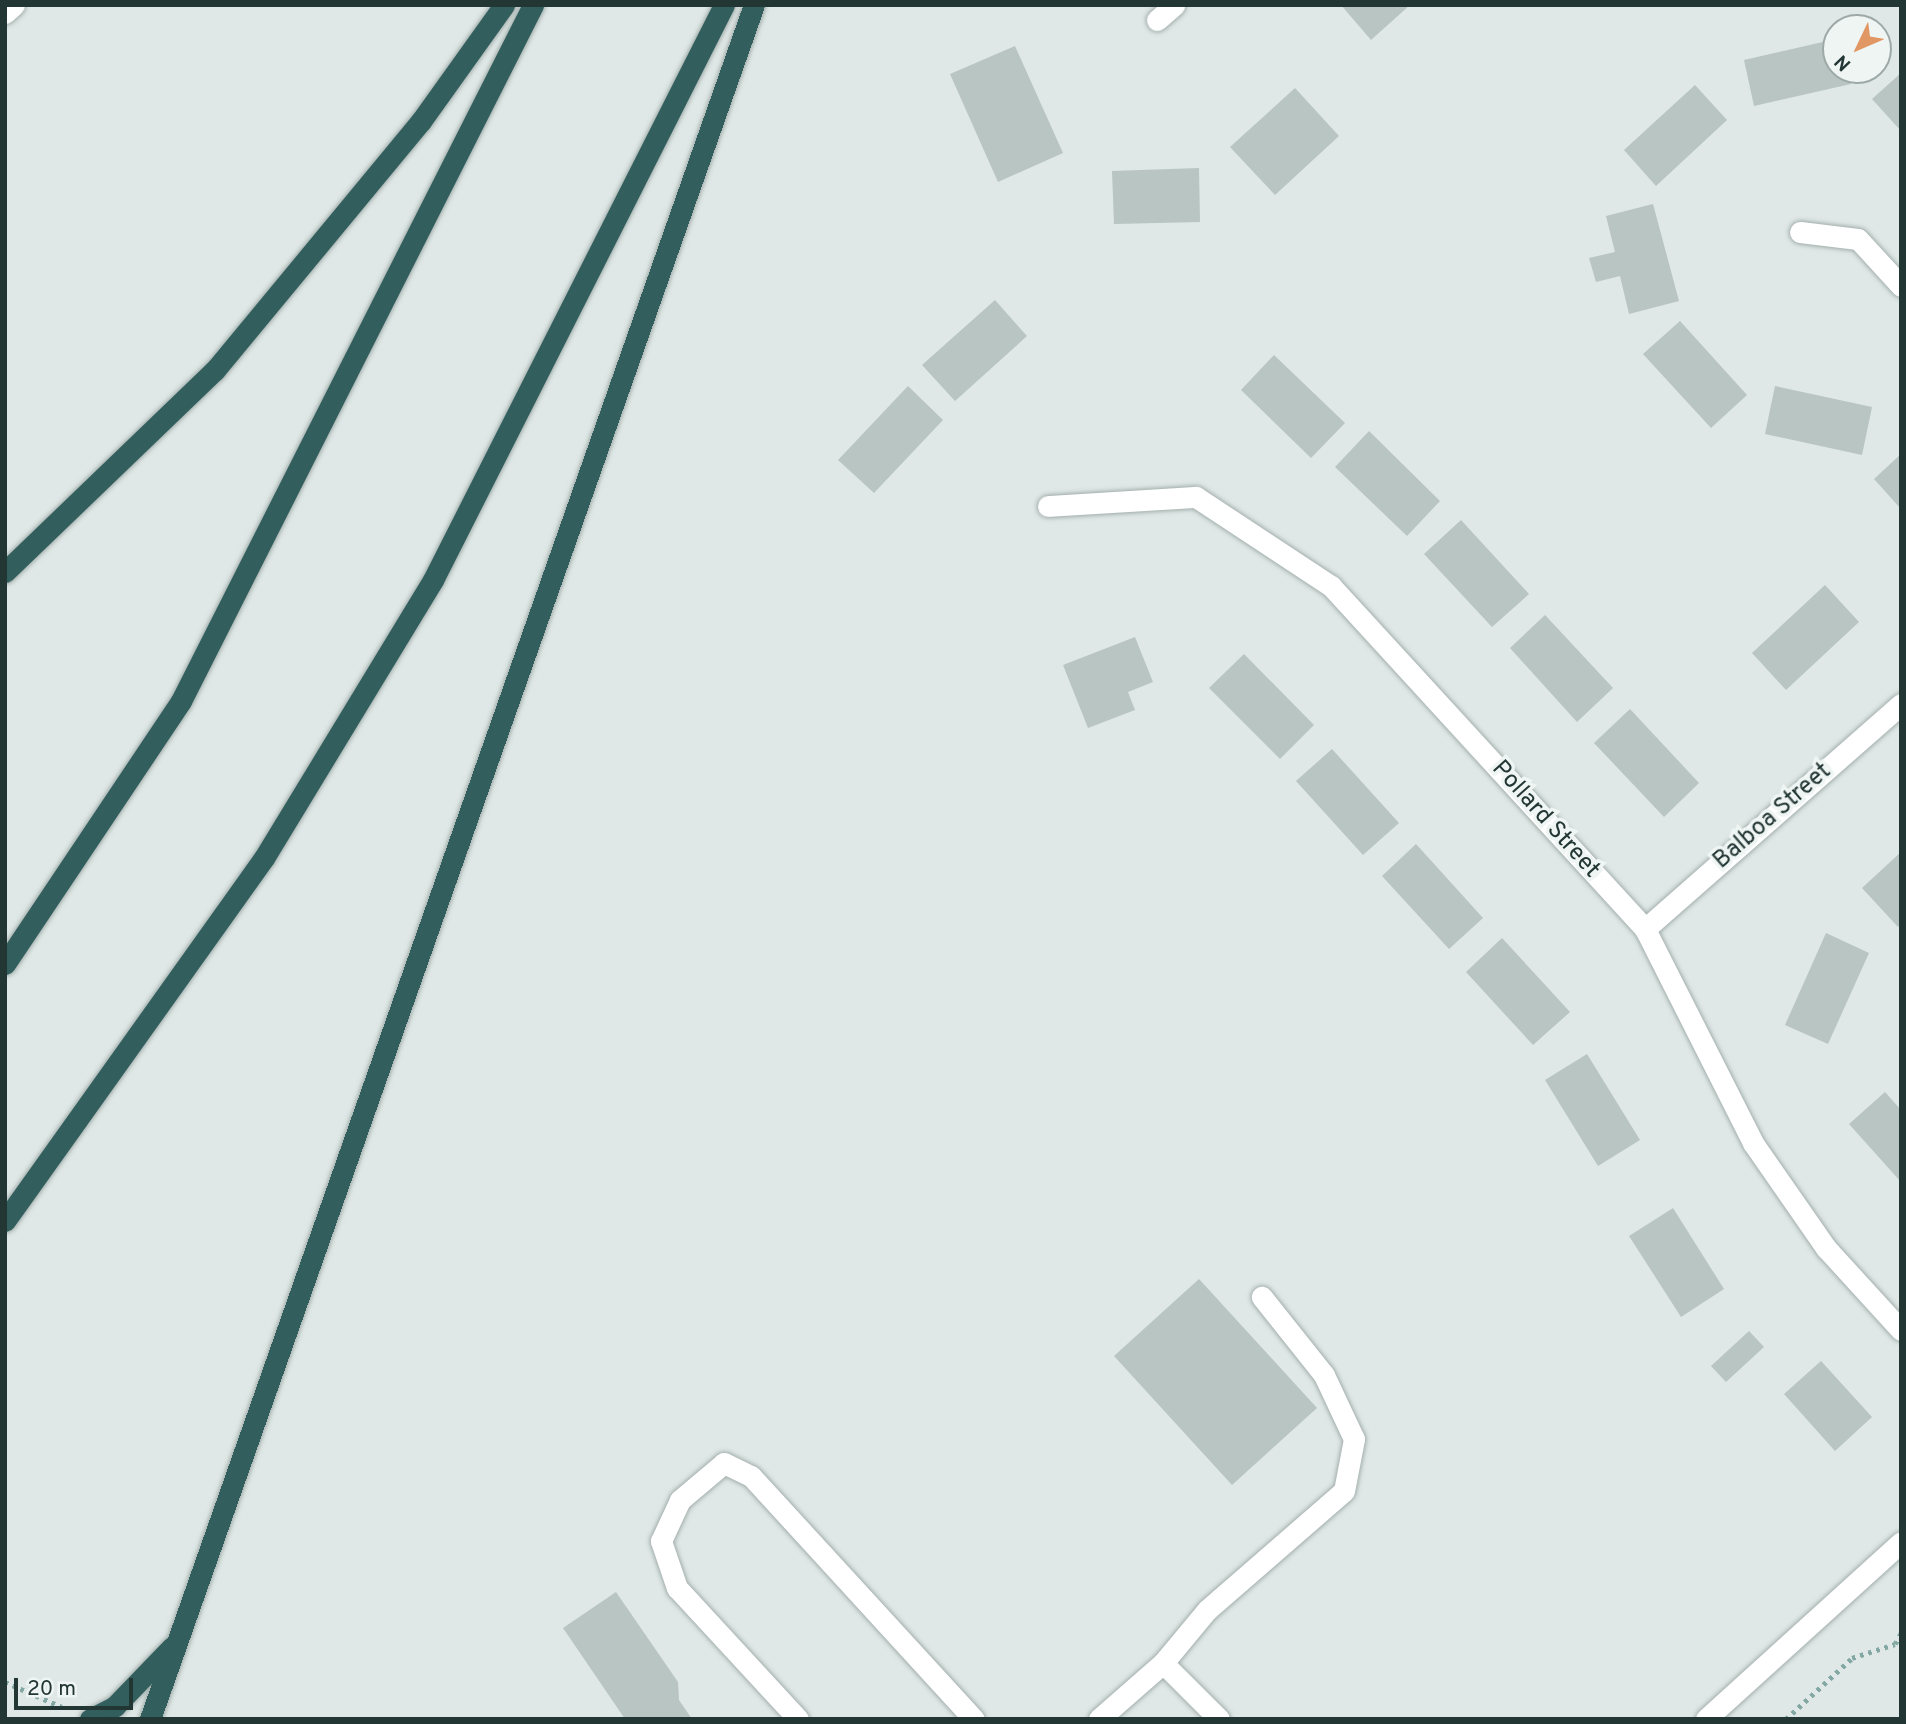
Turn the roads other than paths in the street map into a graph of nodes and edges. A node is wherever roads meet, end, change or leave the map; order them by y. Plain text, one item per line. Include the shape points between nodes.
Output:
1 (14, 5) edge
2 (504, 5) edge
3 (533, 5) edge
4 (724, 5) edge
5 (754, 5) edge
6 (1174, 5) edge
7 (5, 13) edge
8 (1157, 20) dead end
9 (1800, 232) dead end
10 (1901, 286) edge
11 (1048, 506) dead end
12 (5, 572) edge
13 (1901, 704) edge
14 (1645, 929) junction
15 (5, 964) edge
16 (5, 1221) edge
17 (1262, 1297) dead end
18 (1901, 1330) edge
19 (1901, 1542) edge
20 (178, 1641) junction
21 (1163, 1663) junction
22 (90, 1719) edge
23 (150, 1719) edge
24 (798, 1719) edge
25 (974, 1719) edge
26 (1099, 1719) edge
27 (1219, 1719) edge
28 (1706, 1719) edge

1 - 7 street
2 - 12 highway via 421,121 215,370
3 - 15 highway via 181,701
4 - 16 highway via 433,580 264,858
5 - 20 highway
6 - 8 street
9 - 10 street via 1858,239
11 - 14 street, Pollard Street via 1196,497 1331,586
13 - 14 street, Balboa Street
14 - 18 street, Pollard Street via 1753,1143 1826,1248
17 - 21 street via 1324,1375 1354,1439 1344,1491 1207,1610
19 - 28 street
20 - 22 highway via 115,1706
20 - 23 highway
21 - 26 street
21 - 27 street
24 - 25 street via 677,1588 661,1541 681,1500 724,1463 751,1476

